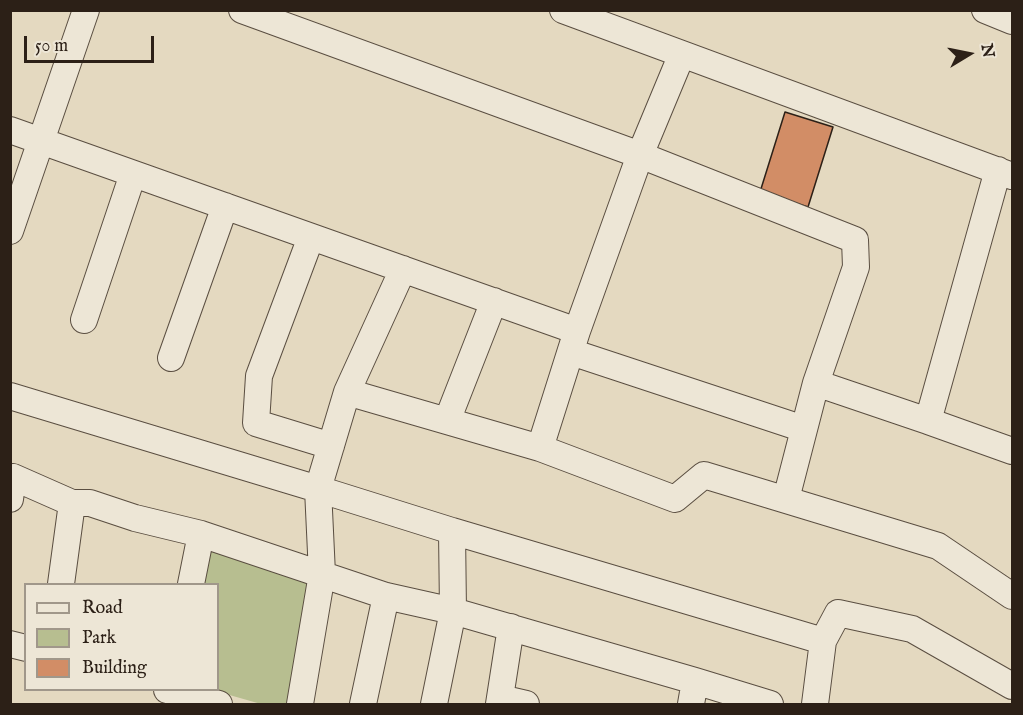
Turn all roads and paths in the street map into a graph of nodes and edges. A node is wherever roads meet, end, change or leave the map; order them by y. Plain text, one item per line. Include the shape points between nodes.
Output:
1 (86, 10) edge
2 (242, 10) edge
3 (985, 10) edge
4 (566, 11) edge
5 (1012, 21) edge
6 (682, 54) junction
7 (10, 130) edge
8 (41, 142) junction
9 (640, 155) junction
10 (1006, 173) edge
11 (133, 174) junction
12 (225, 206) junction
13 (10, 231) edge
14 (311, 237) junction
15 (403, 269) junction
16 (494, 301) junction
17 (84, 320) dead end
18 (574, 341) junction
19 (171, 358) dead end
20 (816, 383) junction
21 (347, 392) junction
22 (10, 396) edge
23 (447, 421) junction
24 (928, 421) junction
25 (804, 429) junction
26 (331, 446) junction
27 (540, 448) junction
28 (1012, 451) edge
29 (318, 489) junction
30 (10, 498) edge
31 (786, 500) junction
32 (72, 503) junction
33 (452, 531) junction
34 (201, 534) junction
35 (322, 574) junction
36 (61, 583) edge
37 (191, 583) edge
38 (386, 596) junction
39 (1012, 596) edge
40 (453, 611) junction
41 (512, 627) junction
42 (823, 641) junction
43 (1012, 686) edge
44 (173, 691) edge
45 (693, 693) edge
46 (500, 701) edge
47 (757, 702) edge
48 (219, 705) edge
49 (300, 705) edge
50 (363, 705) edge
51 (434, 705) edge
52 (526, 705) edge
53 (815, 705) edge

1 - 8 street
2 - 9 street
3 - 5 street
4 - 6 street
6 - 9 street
6 - 10 street
7 - 8 street
8 - 11 street
8 - 13 street
9 - 18 street
9 - 20 street via 855,240 856,267
10 - 24 street
11 - 12 street
11 - 17 street
12 - 14 street
12 - 19 street
14 - 15 street
14 - 26 street via 259,376 256,423
15 - 16 street
15 - 21 street
16 - 18 street
16 - 23 street
18 - 25 street
18 - 27 street
20 - 24 street
20 - 25 street
21 - 23 street
21 - 26 street
22 - 29 street
23 - 27 street
24 - 28 street
25 - 31 street
26 - 29 street
27 - 31 street via 675,499 704,475
29 - 33 street
29 - 35 street
30 - 32 street via 14,477
31 - 39 street via 938,546
32 - 34 street via 90,503
32 - 36 street
33 - 40 street
33 - 42 street
34 - 35 street
34 - 37 street
35 - 38 street
35 - 49 street
38 - 40 street
38 - 50 street
40 - 41 street
40 - 51 street
41 - 45 street
41 - 46 street
42 - 43 street via 838,613 912,630
42 - 53 street
44 - 48 street
45 - 47 street
46 - 52 street

